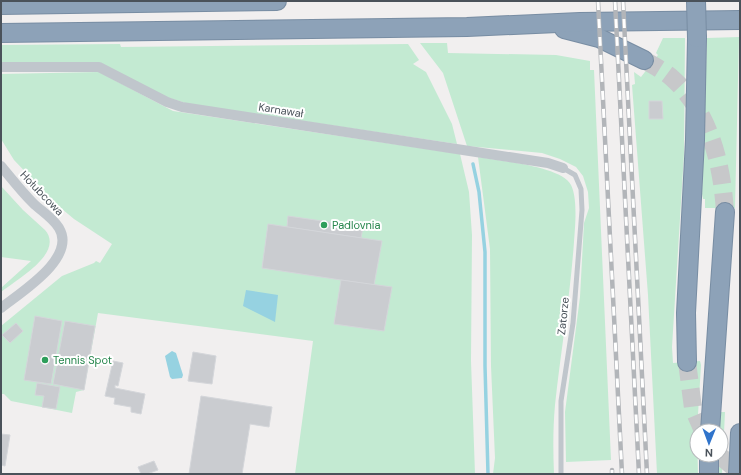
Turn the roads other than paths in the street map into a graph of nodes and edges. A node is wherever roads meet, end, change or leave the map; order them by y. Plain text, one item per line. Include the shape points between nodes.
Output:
1 (277, 1) edge
2 (696, 1) edge
3 (1, 5) edge
4 (740, 20) edge
5 (524, 24) junction
6 (1, 33) edge
7 (644, 60) tunnel mouth
8 (1, 67) edge
9 (1, 166) edge
10 (563, 168) joint
11 (725, 212) tunnel mouth
12 (1, 308) edge
13 (686, 362) tunnel mouth
14 (711, 423) edge
15 (740, 433) edge
16 (709, 463) edge
17 (561, 474) edge
18 (709, 474) edge
19 (738, 474) edge

1 - 3 highway
2 - 13 highway, bridge via 695,140
4 - 5 highway
5 - 6 highway via 467,27
5 - 7 highway via 582,33 611,43
8 - 10 street, Karnawał via 99,68 182,107 548,163
9 - 12 street, Hołubcowa via 21,190 51,218 59,228 62,242 61,251 50,268
10 - 17 lane, Zatorze via 575,175 581,189 582,210 573,323 561,401
11 - 14 highway
15 - 19 highway
16 - 18 highway

